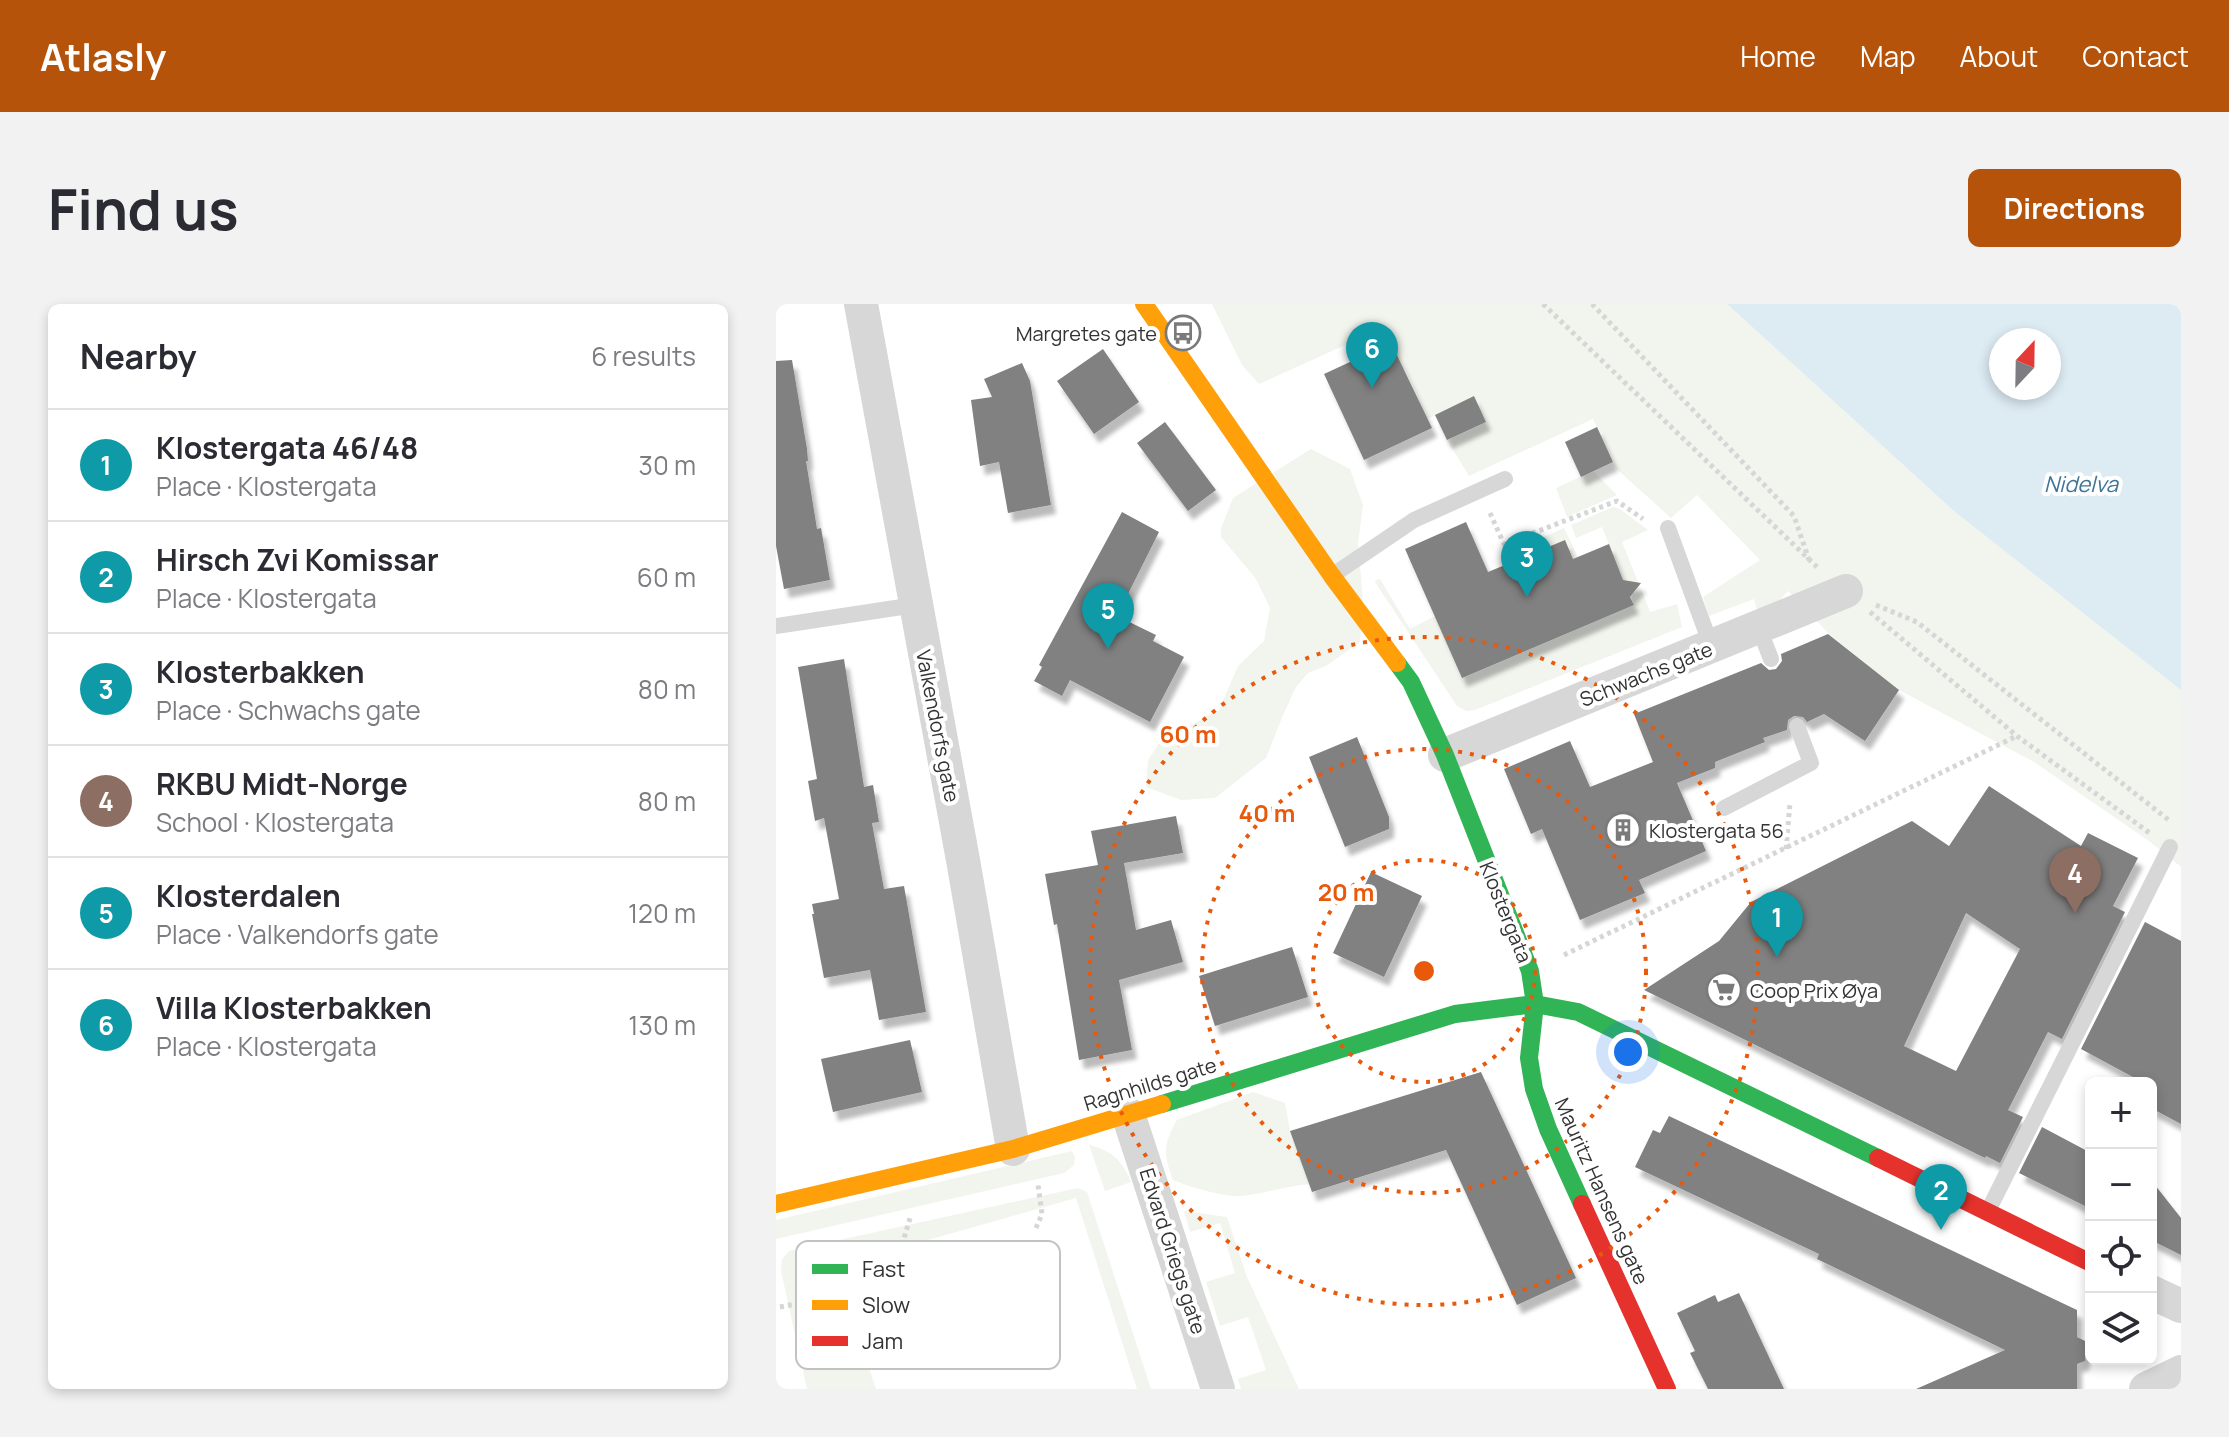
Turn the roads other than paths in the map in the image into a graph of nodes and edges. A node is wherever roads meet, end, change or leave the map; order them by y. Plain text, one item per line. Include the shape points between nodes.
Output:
1 (861, 304) edge
2 (1144, 304) edge
3 (1505, 479) dead end
4 (1670, 534) road end
5 (1332, 576) junction
6 (1846, 591) road end
7 (915, 605) junction
8 (776, 626) edge
9 (1712, 648) junction
10 (1797, 726) dead end
11 (1445, 755) junction
12 (1724, 808) dead end
13 (2170, 847) road end
14 (1535, 1004) junction
15 (1128, 1114) junction
16 (1013, 1149) junction
17 (776, 1204) edge
18 (1987, 1212) junction
19 (2085, 1260) edge
20 (2153, 1293) edge
21 (2181, 1306) edge
22 (2181, 1372) edge
23 (1218, 1389) edge
24 (1667, 1389) edge
25 (2146, 1389) edge

1 - 7 street, Valkendorfs gate
2 - 5 street, Klostergata
3 - 5 lane via 1414,520
4 - 9 lane
5 - 11 street, Klostergata via 1411,682
6 - 9 street, Schwachs gate via 1765,644
7 - 8 lane
7 - 16 street, Valkendorfs gate
9 - 11 street, Schwachs gate
10 - 12 lane via 1811,763
11 - 14 street, Klostergata via 1530,971
13 - 18 lane
14 - 15 street, Ragnhilds gate via 1455,1014
14 - 18 street via 1578,1012 1627,1034
14 - 24 street, Mauritz Hansens gate via 1529,1058 1534,1089
15 - 16 street, Ragnhilds gate
15 - 23 street, Edvard Griegs gate
16 - 17 street, Ragnhilds gate
18 - 19 street
20 - 21 street
22 - 25 street

